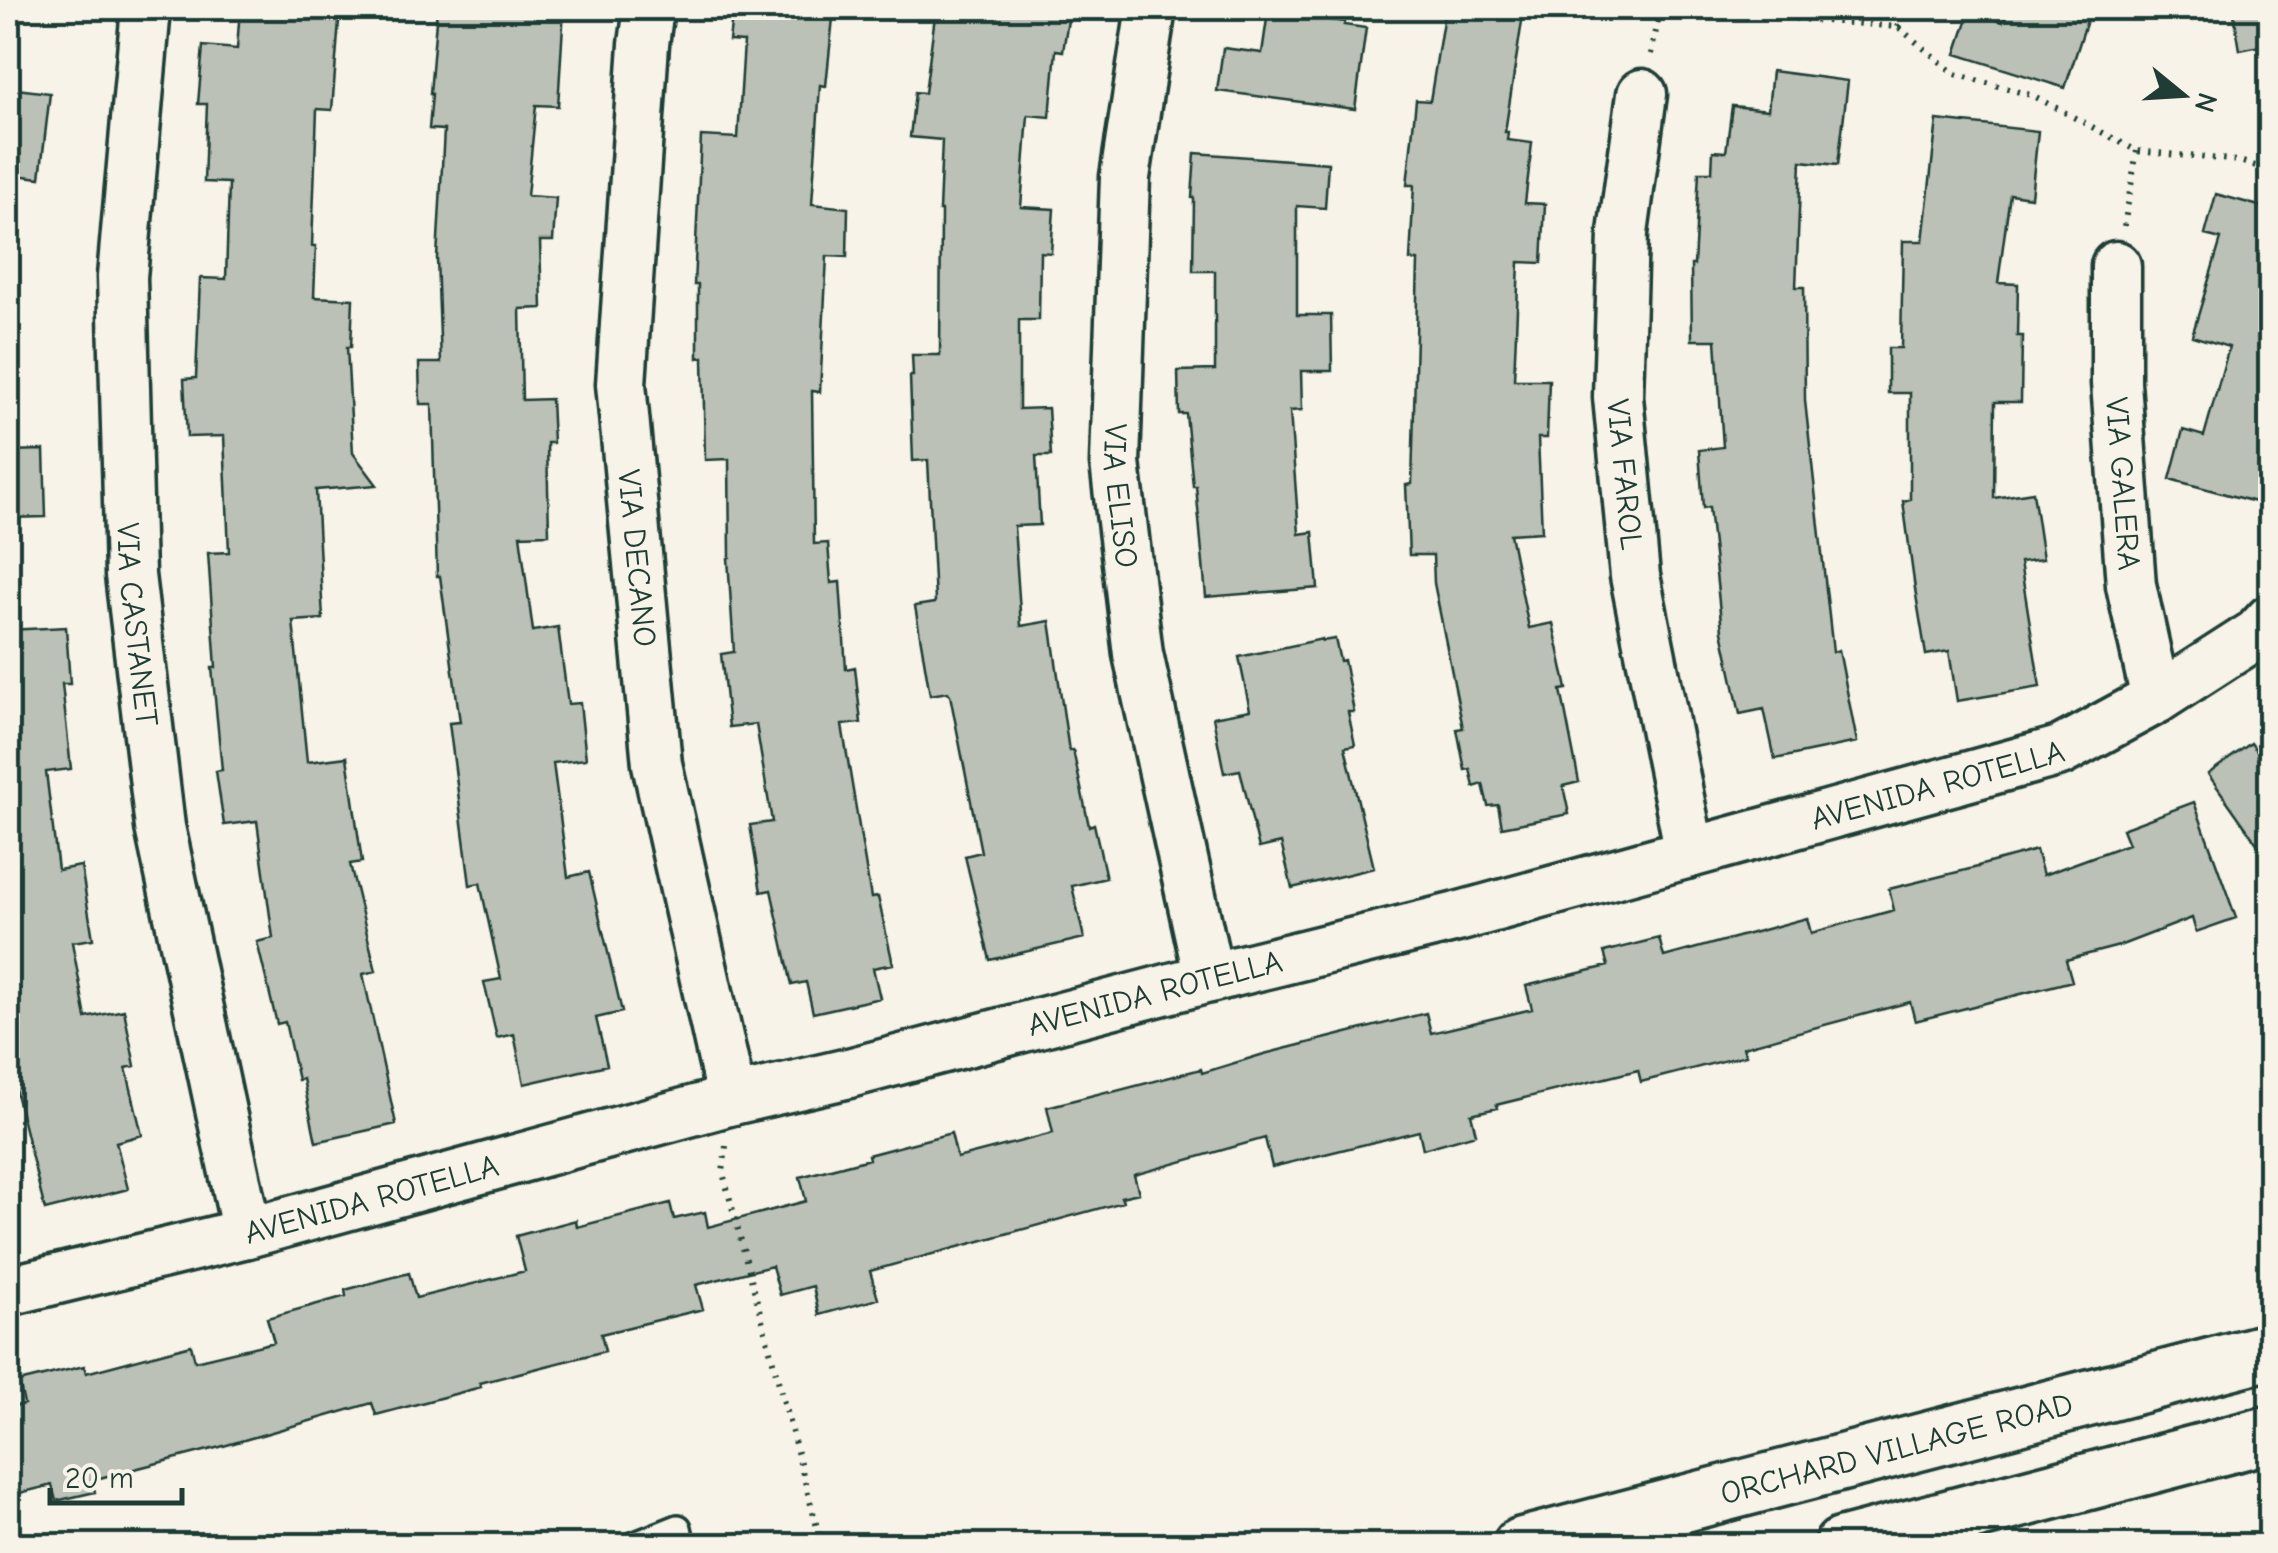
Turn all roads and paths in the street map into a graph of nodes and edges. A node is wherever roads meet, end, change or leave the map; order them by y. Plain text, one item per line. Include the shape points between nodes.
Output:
1 (146, 8) edge
2 (650, 8) edge
3 (1151, 8) edge
4 (1669, 8) edge
5 (1904, 8) edge
6 (1898, 27) junction
7 (1642, 94) dead end
8 (2138, 151) junction
9 (2270, 170) edge
10 (2116, 266) joint
11 (2270, 620) edge
12 (2156, 700) junction
13 (1690, 853) junction
14 (1210, 978) junction
15 (732, 1100) junction
16 (247, 1234) junction
17 (8, 1290) edge
18 (2270, 1351) edge
19 (2270, 1434) edge
20 (633, 1546) edge
21 (682, 1546) edge
22 (822, 1546) edge
23 (1521, 1546) edge
24 (1842, 1546) edge

1 - 16 street, VIA CASTANET via 122,277 130,576 160,827
2 - 15 street, VIA DECANO via 621,384 657,764
3 - 14 street, VIA ELISO via 1125,177 1115,463 1138,654
4 - 6 path
5 - 6 path
6 - 8 path via 1955,74 2034,96
7 - 13 street, VIA FAROL via 1623,233 1618,397 1636,576
8 - 9 path
8 - 10 path
10 - 12 street, VIA GALERA via 2116,383 2131,585
11 - 12 street, AVENIDA ROTELLA
12 - 13 street, AVENIDA ROTELLA via 2060,751
13 - 14 street, AVENIDA ROTELLA
14 - 15 street, AVENIDA ROTELLA
15 - 16 street, AVENIDA ROTELLA
15 - 22 path via 724,1173
16 - 17 street, AVENIDA ROTELLA
18 - 23 main road, ORCHARD VILLAGE ROAD
19 - 24 main road
20 - 21 lane via 678,1528

